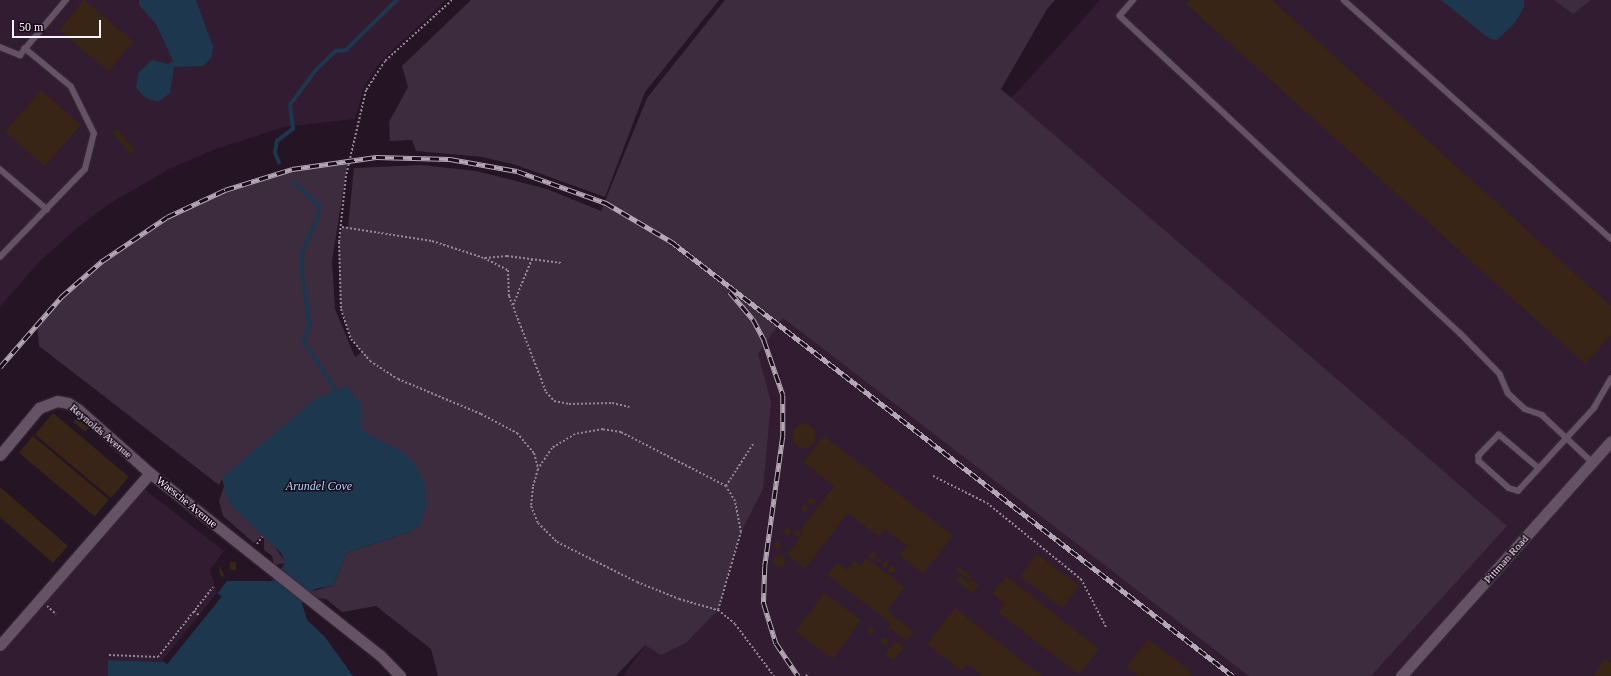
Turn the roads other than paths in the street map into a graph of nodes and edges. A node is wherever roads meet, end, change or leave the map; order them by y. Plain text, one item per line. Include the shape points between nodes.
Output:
1 (66, 0) edge
2 (1134, 0) edge
3 (1344, 0) edge
4 (0, 47) edge
5 (25, 49) junction
6 (0, 169) edge
7 (47, 209) junction
8 (1611, 239) edge
9 (0, 258) edge
10 (1611, 378) edge
11 (1566, 437) junction
12 (1611, 441) edge
13 (0, 455) edge
14 (1592, 462) junction
15 (1538, 468) junction
16 (150, 473) junction
17 (0, 645) edge
18 (400, 676) edge
19 (1401, 676) edge

1 - 5 lane
2 - 11 lane via 1120,16 1461,334 1500,374 1508,394 1525,409 1542,415
3 - 8 lane
4 - 5 lane via 20,55
5 - 7 lane via 71,87 94,134 86,169
6 - 7 lane
7 - 9 lane
10 - 11 lane via 1594,408
11 - 14 lane
11 - 15 lane
12 - 14 street, Pittman Road
13 - 16 street, Reynolds Avenue via 39,408 57,401 68,403 79,410
14 - 19 street, Pittman Road
15 - 15 lane via 1518,491 1514,491 1479,460 1479,456 1499,435
16 - 17 street, Waesche Avenue
16 - 18 street, Waesche Avenue via 380,655

